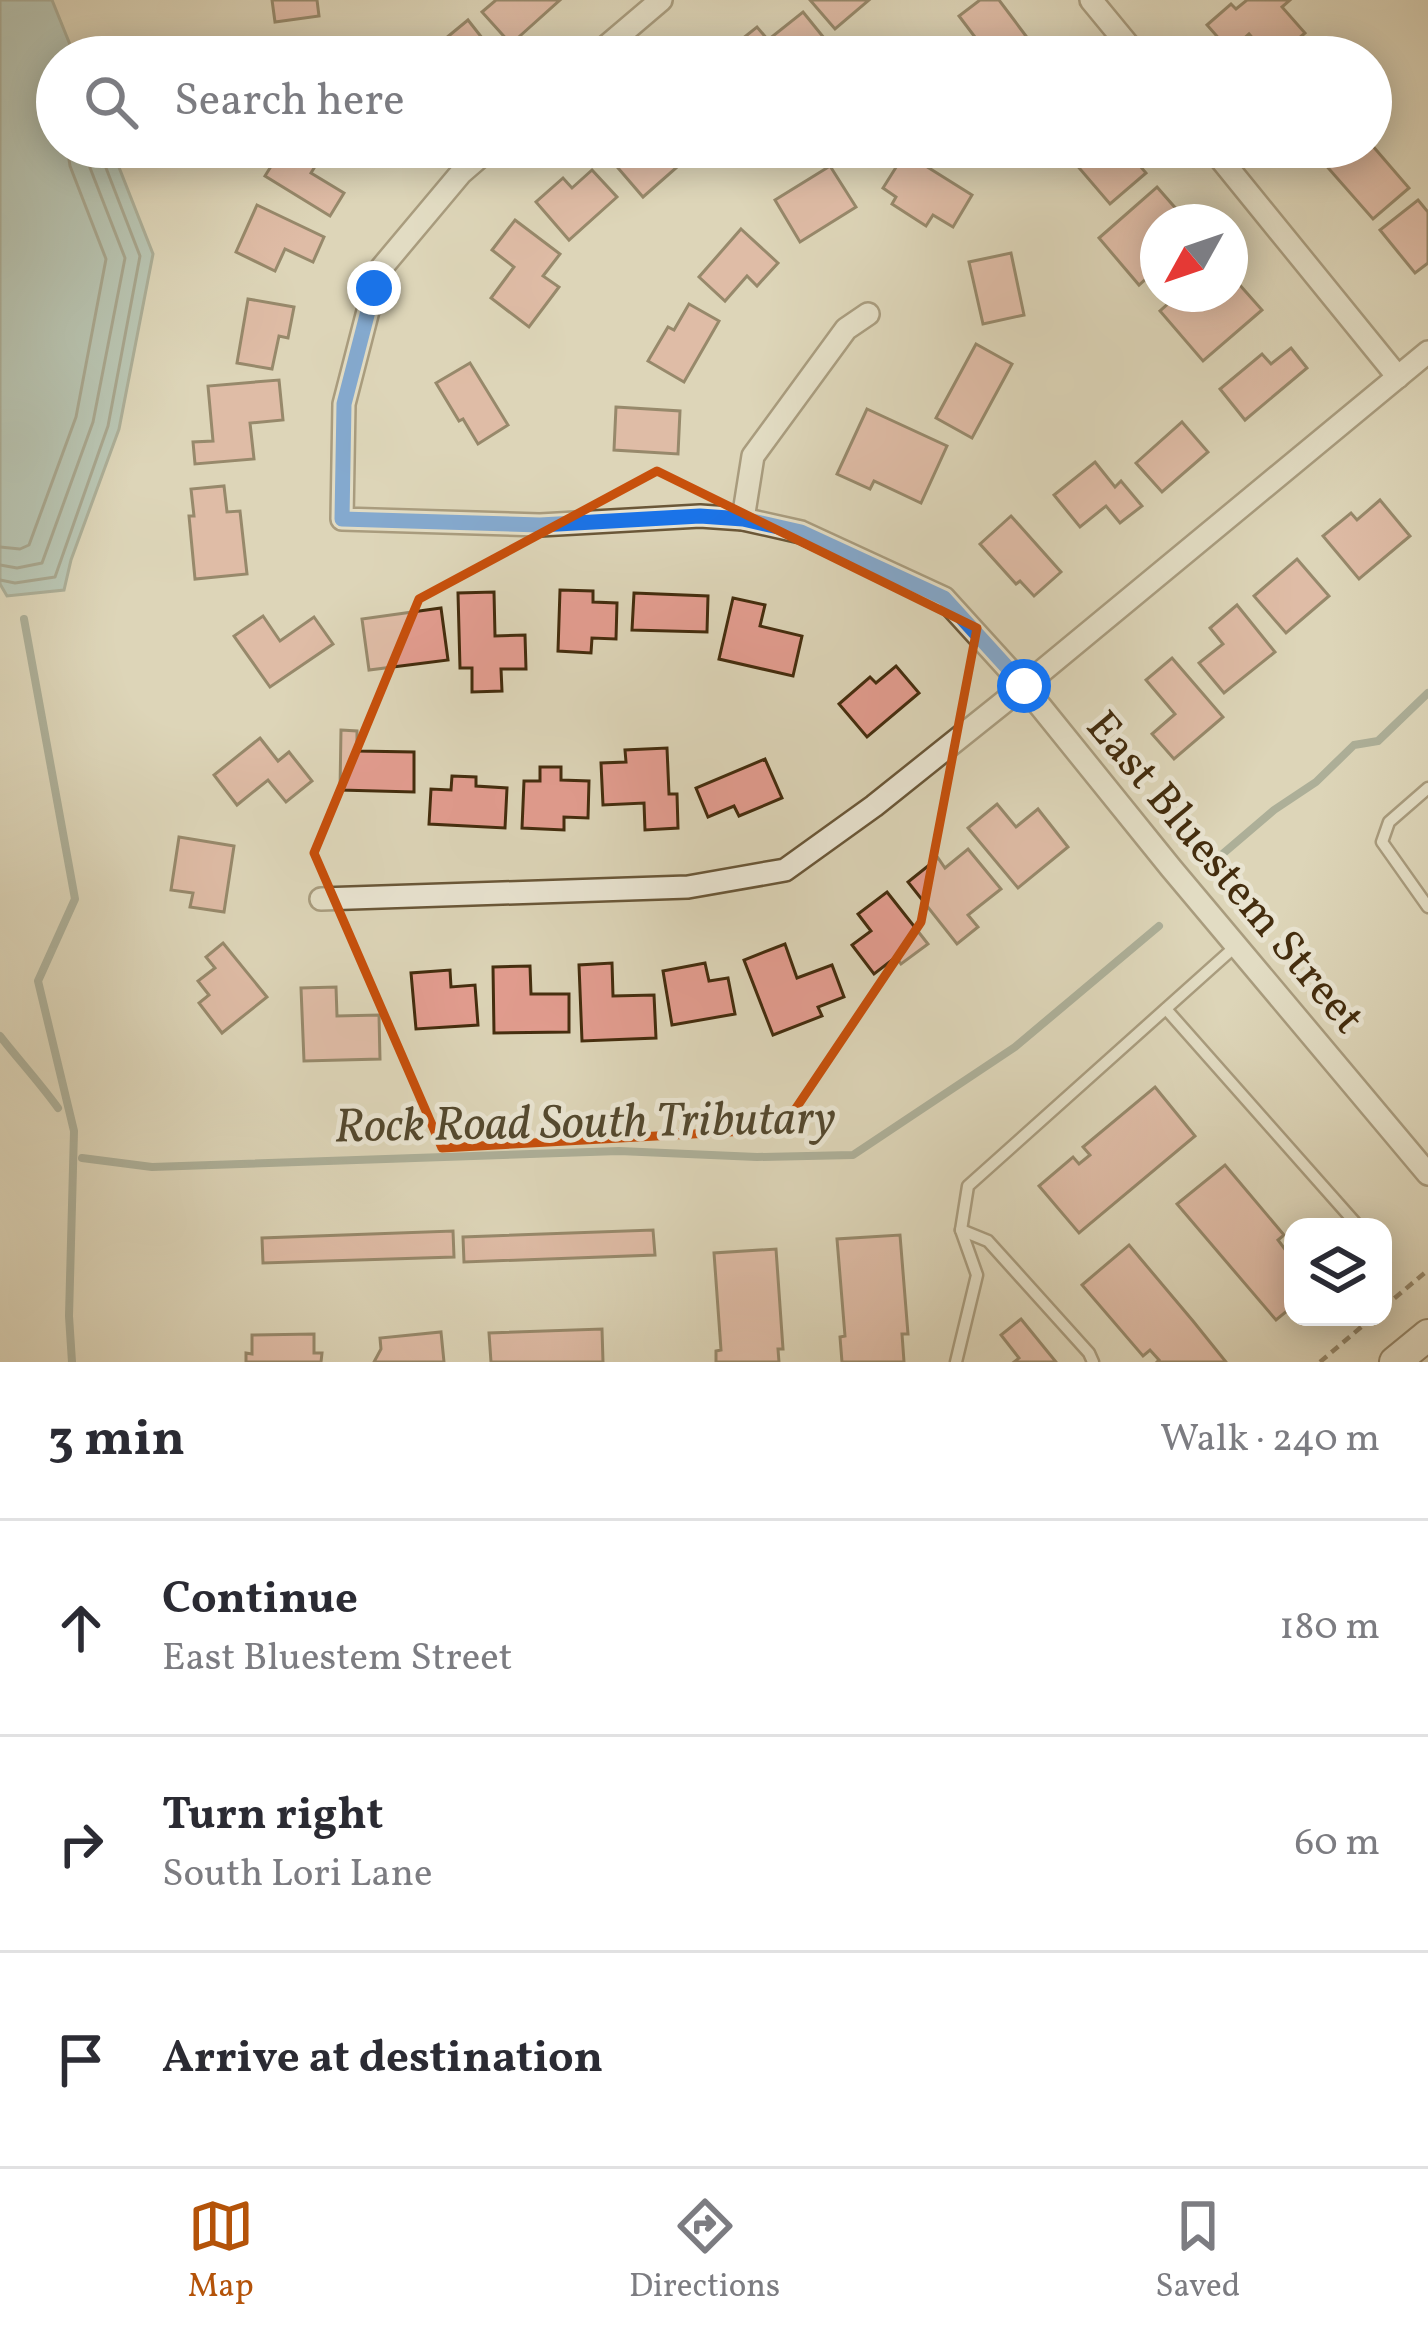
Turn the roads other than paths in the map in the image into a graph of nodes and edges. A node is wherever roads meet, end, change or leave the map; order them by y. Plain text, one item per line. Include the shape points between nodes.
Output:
1 (661, 0) edge
2 (1091, 0) edge
3 (619, 36) edge
4 (1121, 36) edge
5 (467, 168) edge
6 (1228, 168) edge
7 (868, 314) dead end
8 (1428, 352) edge
9 (1398, 377) junction
10 (743, 519) junction
11 (1024, 686) junction
12 (1428, 788) edge
13 (321, 899) dead end
14 (1428, 907) edge
15 (1237, 945) junction
16 (1166, 1009) junction
17 (1428, 1174) edge
18 (1351, 1218) edge
19 (961, 1230) junction
20 (1428, 1335) edge
21 (956, 1362) edge
22 (1093, 1362) edge
23 (1395, 1362) edge

1 - 3 street
2 - 4 street
5 - 10 street, East Bluestem Street via 378,272 344,404 342,519
6 - 9 street
7 - 10 street via 846,328 753,456
8 - 9 street
9 - 11 street
10 - 11 street, East Bluestem Street via 801,532 944,598
11 - 13 street via 785,870 688,887
11 - 15 street, East Bluestem Street
12 - 14 lane via 1389,822 1382,842
15 - 16 lane
15 - 17 street, East Bluestem Street
16 - 18 lane
16 - 19 lane via 968,1186
19 - 21 lane via 977,1275
19 - 22 lane via 988,1241
20 - 23 main road

